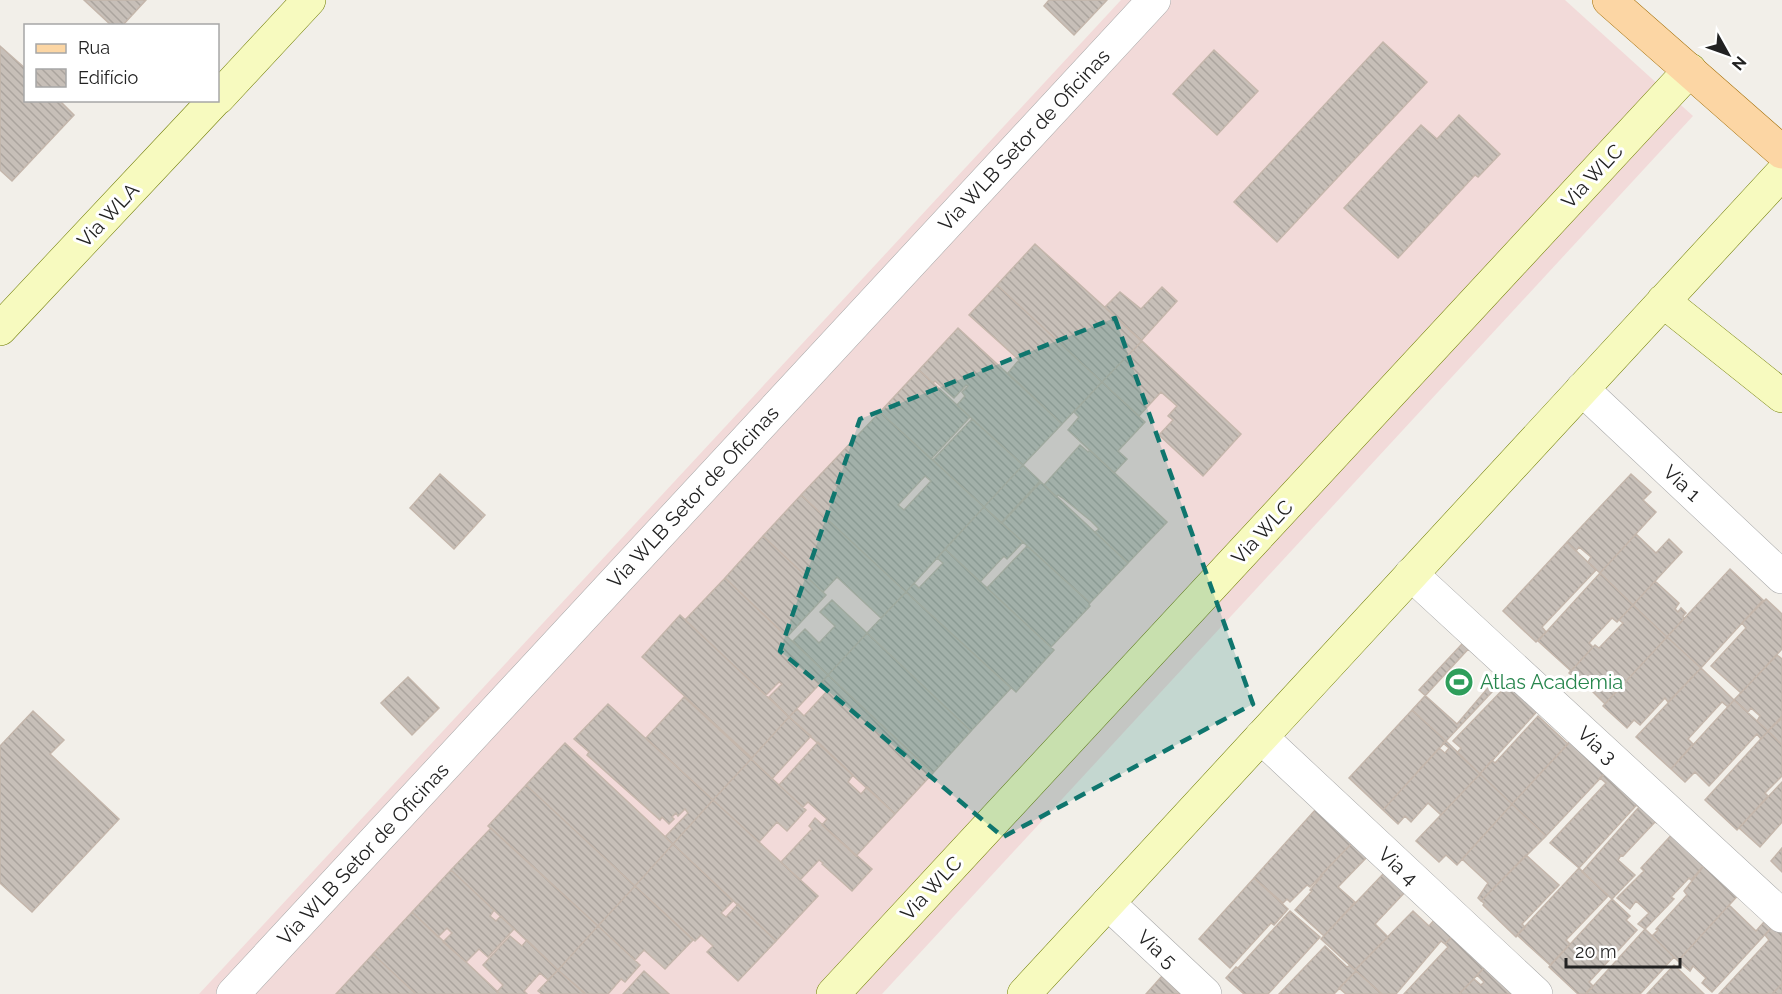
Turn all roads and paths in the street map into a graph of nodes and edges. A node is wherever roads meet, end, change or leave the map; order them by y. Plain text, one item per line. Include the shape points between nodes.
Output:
1 (309, 0) edge
2 (1154, 0) edge
3 (1609, 0) edge
4 (1690, 70) junction
5 (219, 96) edge
6 (213, 102) edge
7 (1782, 152) edge
8 (1782, 173) edge
9 (1663, 301) junction
10 (0, 329) edge
11 (1582, 389) junction
12 (1782, 396) edge
13 (1411, 574) junction
14 (1782, 577) edge
15 (1261, 737) junction
16 (1108, 903) junction
17 (1782, 916) edge
18 (233, 994) edge
19 (833, 994) edge
20 (1024, 994) edge
21 (1205, 994) edge
22 (1536, 994) edge

1 - 5 street, Via WLA
2 - 18 street, Via WLB Setor de Oficinas
3 - 4 main road
4 - 7 main road
4 - 19 street, Via WLC
6 - 10 street, Via WLA
8 - 9 street
9 - 11 street
9 - 12 street
11 - 13 street
11 - 14 street, Via 1
13 - 15 street
13 - 17 street, Via 3
15 - 16 street
15 - 22 street, Via 4
16 - 20 street
16 - 21 street, Via 5

